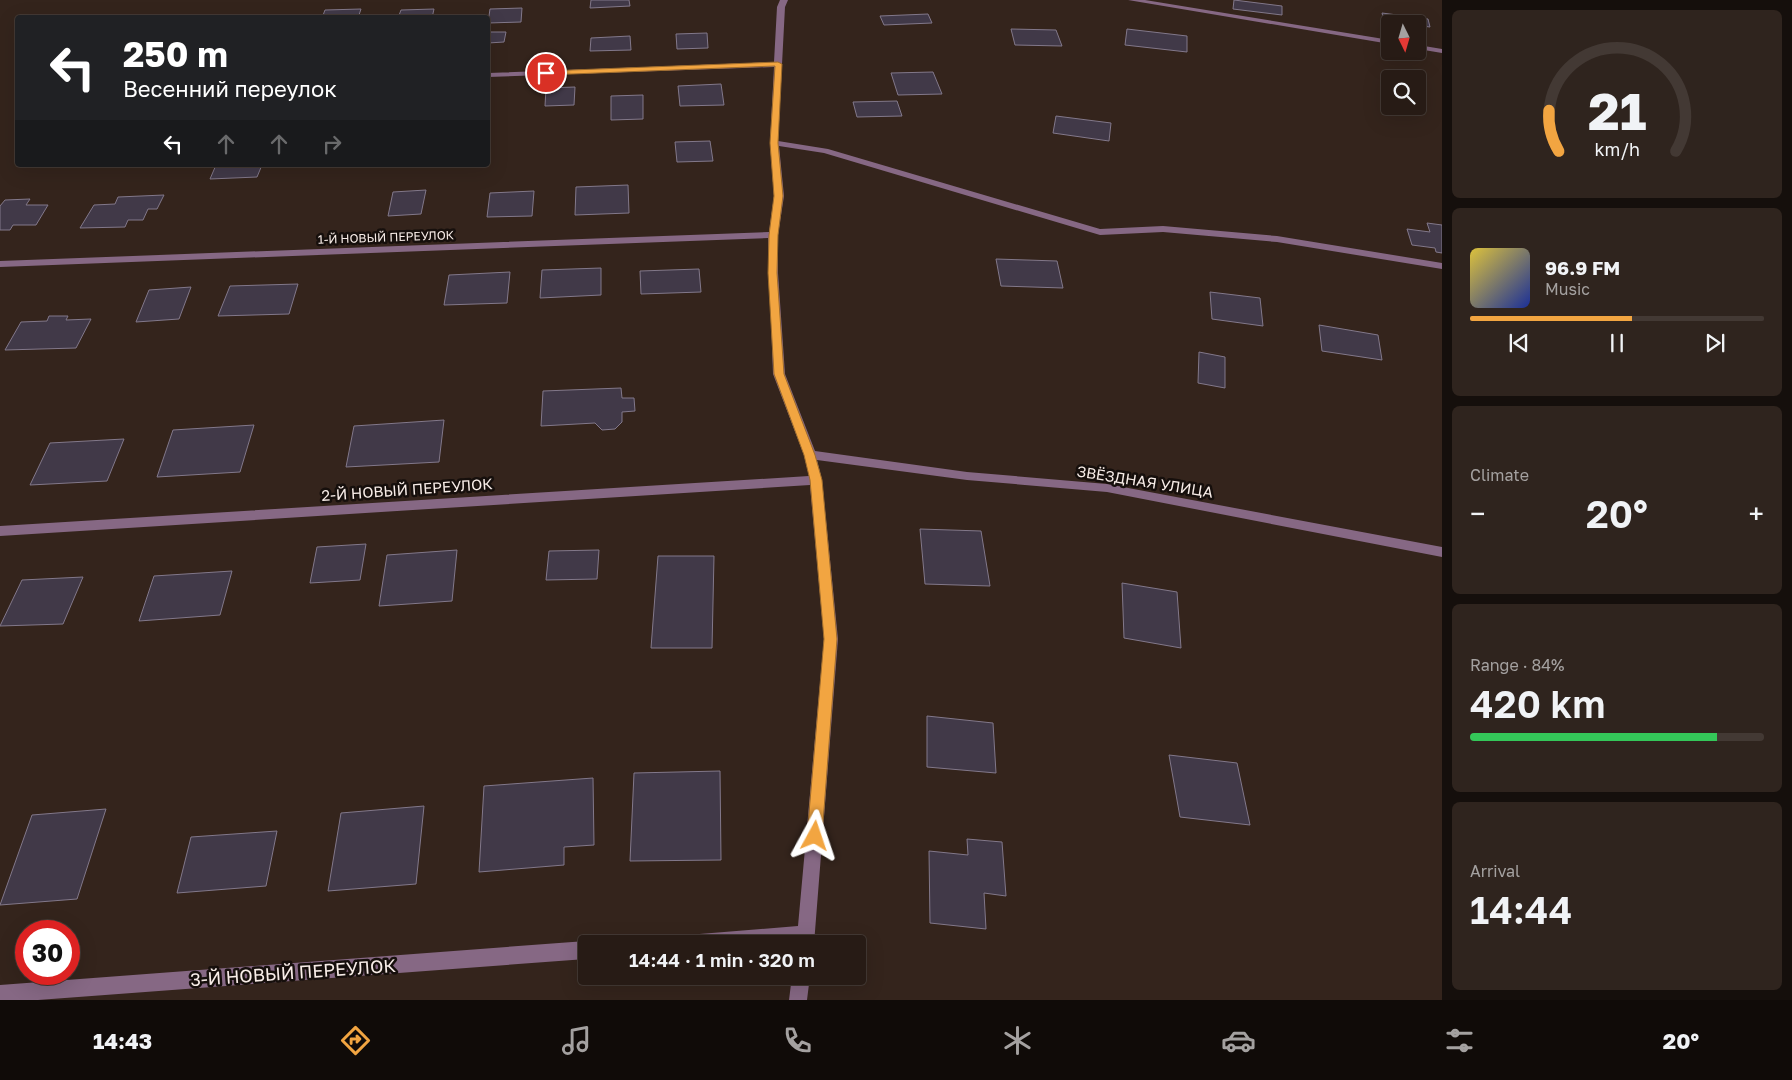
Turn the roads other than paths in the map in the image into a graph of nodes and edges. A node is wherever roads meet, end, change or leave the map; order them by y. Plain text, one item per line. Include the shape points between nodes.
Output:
1 (784, 0) edge
2 (1132, 0) edge
3 (1381, 41) edge
4 (1426, 48) edge
5 (1442, 51) edge
6 (778, 64) junction
7 (490, 75) edge
8 (774, 143) junction
9 (773, 235) junction
10 (0, 264) edge
11 (1442, 266) edge
12 (810, 455) junction
13 (816, 480) junction
14 (0, 530) edge
15 (1442, 552) edge
16 (806, 935) edge
17 (578, 951) edge
18 (800, 985) edge
19 (0, 994) edge
20 (798, 1000) edge

1 - 6 street
2 - 3 street
4 - 5 street
6 - 7 street
6 - 8 street
8 - 9 street via 778,196
8 - 11 street via 825,151 1100,232 1163,229 1277,239
9 - 10 street, 1-Й НОВЫЙ ПЕРЕУЛОК
9 - 12 street via 772,273 779,374
12 - 13 street
12 - 15 street, ЗВЁЗДНАЯ УЛИЦА via 967,476 1107,488
13 - 14 street, 2-Й НОВЫЙ ПЕРЕУЛОК
13 - 16 street via 831,639
17 - 19 street, 3-Й НОВЫЙ ПЕРЕУЛОК
18 - 20 street

